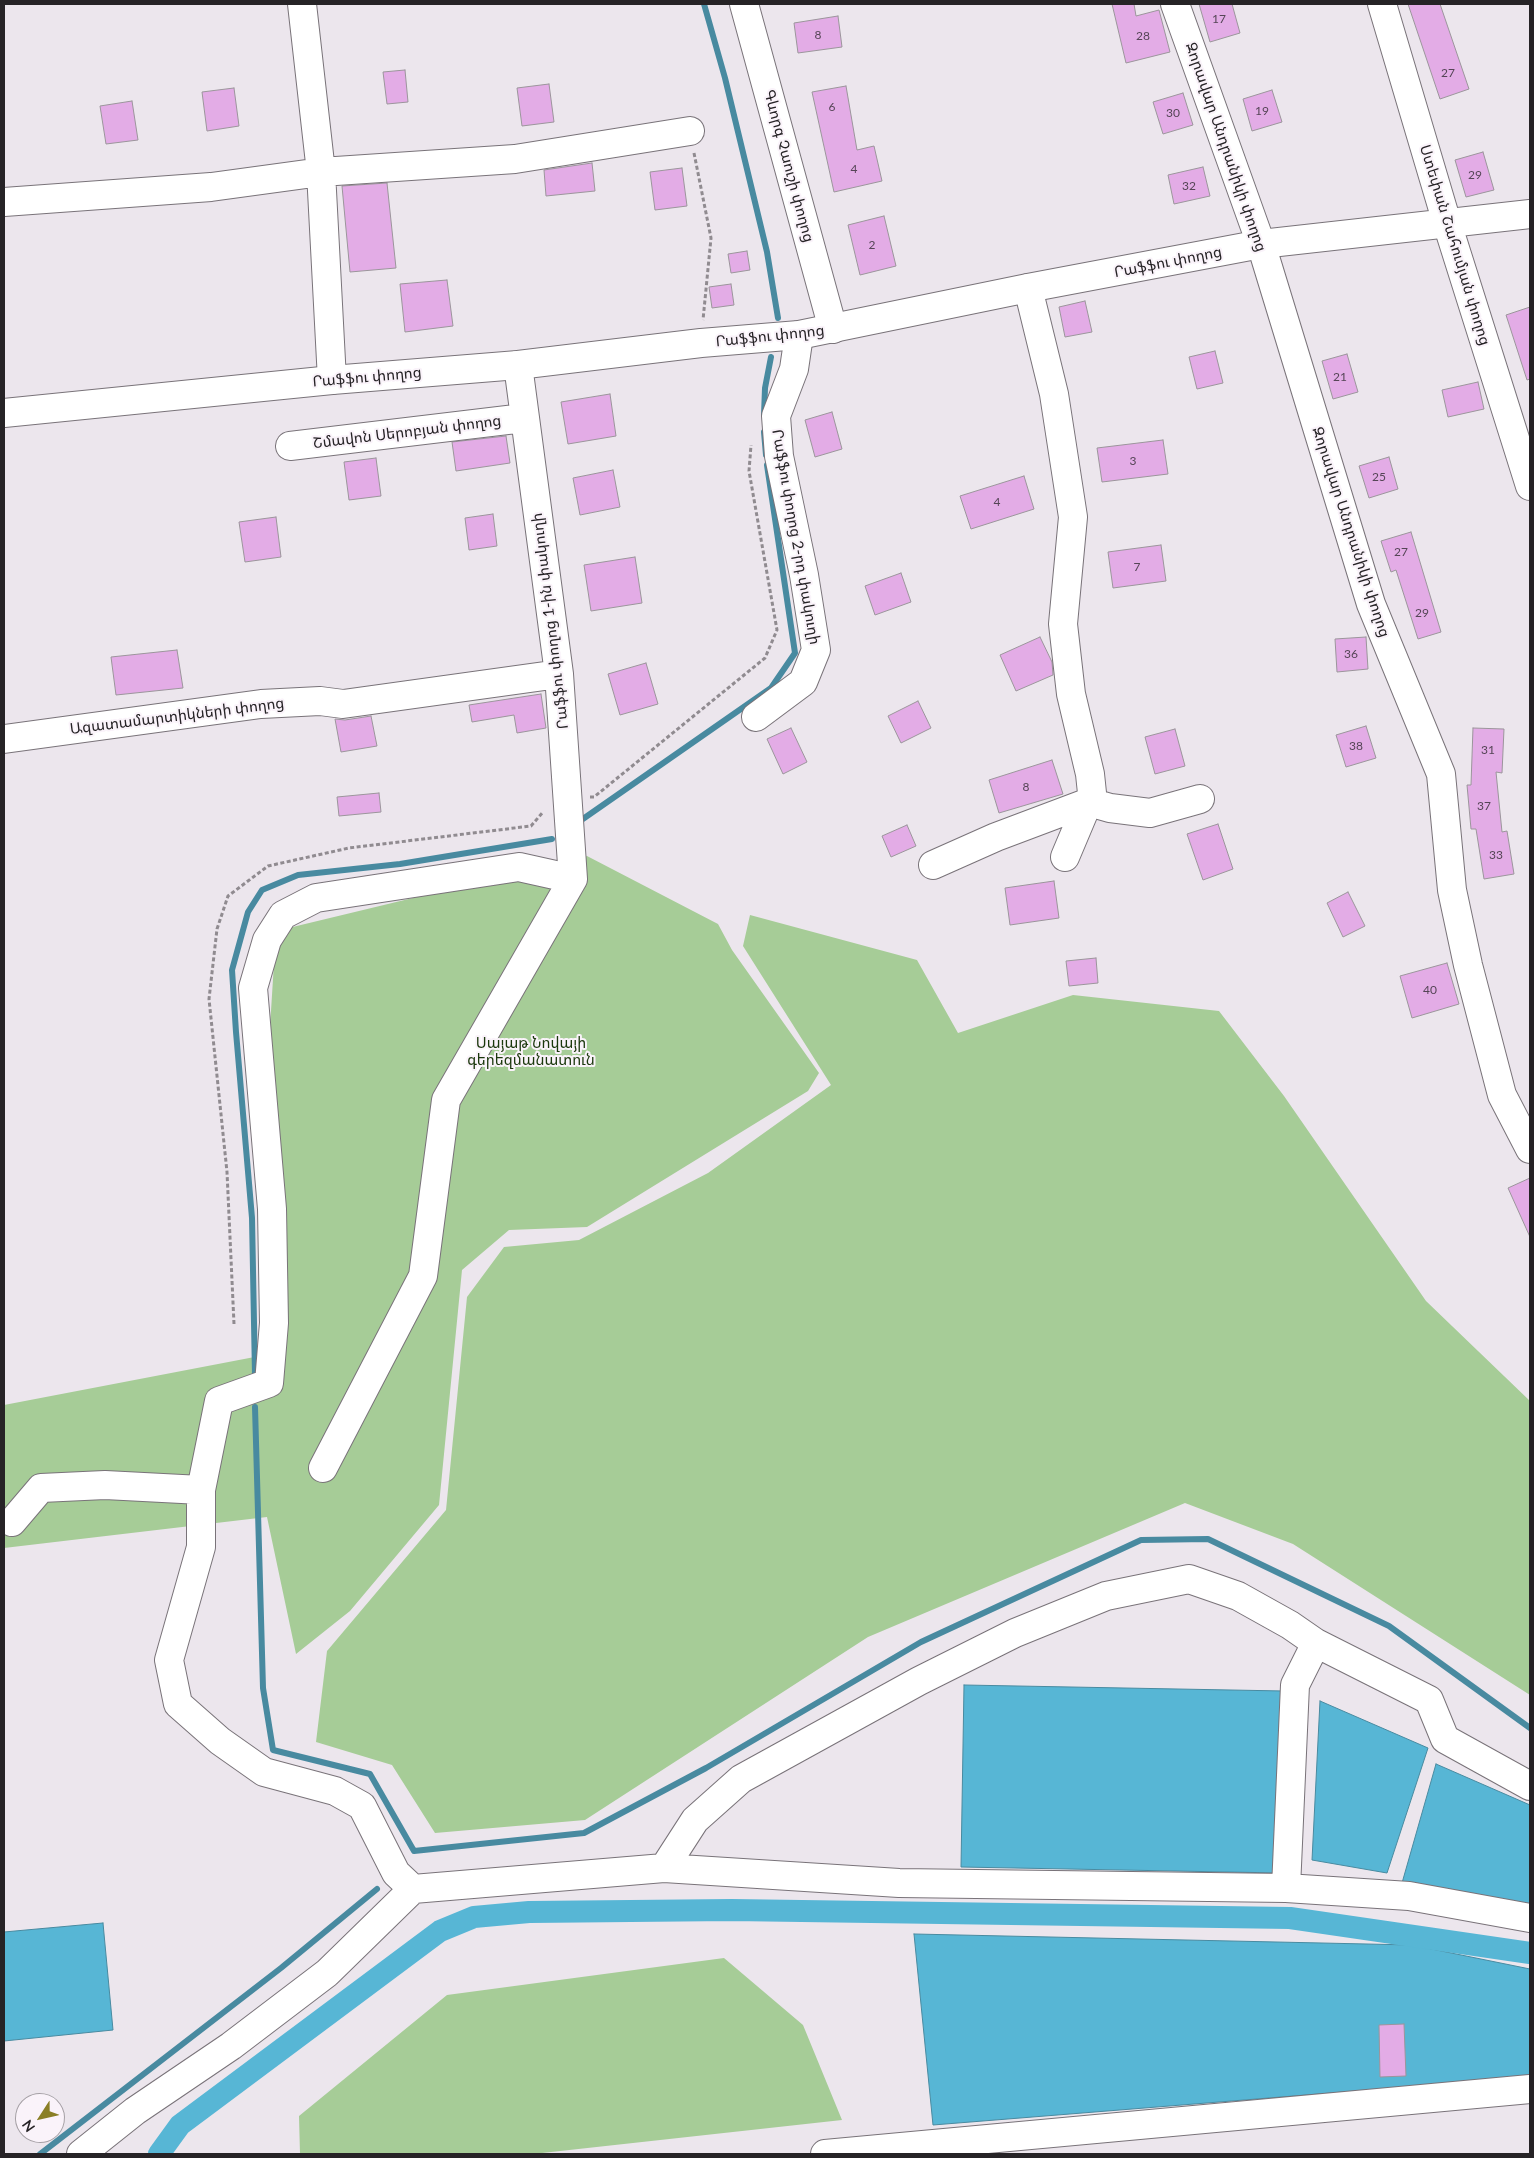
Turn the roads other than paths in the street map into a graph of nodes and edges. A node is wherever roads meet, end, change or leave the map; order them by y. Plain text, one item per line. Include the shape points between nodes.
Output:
1 (302, 4) edge
2 (744, 4) edge
3 (1176, 4) edge
4 (1382, 4) edge
5 (690, 131) road end
6 (321, 172) junction
7 (4, 202) edge
8 (1530, 214) edge
9 (1447, 223) junction
10 (1261, 244) junction
11 (1028, 288) junction
12 (833, 329) junction
13 (799, 335) junction
14 (518, 364) junction
15 (332, 380) junction
16 (4, 413) edge
17 (524, 418) junction
18 (290, 446) dead end
19 (1530, 486) edge
20 (559, 674) junction
21 (756, 717) dead end
22 (4, 738) edge
23 (1200, 800) dead end
24 (1089, 802) junction
25 (1064, 857) dead end
26 (933, 865) dead end
27 (573, 879) junction
28 (1530, 1149) edge
29 (323, 1468) dead end
30 (201, 1490) junction
31 (12, 1522) dead end
32 (1316, 1643) junction
33 (1530, 1786) edge
34 (664, 1868) junction
35 (1286, 1888) junction
36 (413, 1889) junction
37 (1530, 1918) edge
38 (1530, 2089) edge
39 (81, 2154) edge
40 (825, 2154) edge

1 - 6 street
2 - 12 street, Գևորգ Չաուշի փողոց
3 - 10 street, Զորավար Անդրանիկի փողոց
4 - 9 street, Ստեփան Շահումյան փողոց
5 - 6 street via 515,159
6 - 7 street via 211,187
6 - 15 street
8 - 9 street, Րաֆֆու փողոց
9 - 10 street, Րաֆֆու փողոց
9 - 19 street, Ստեփան Շահումյան փողոց
10 - 11 street, Րաֆֆու փողոց
10 - 28 street, Զորավար Անդրանիկի փողոց via 1371,604 1441,774 1452,890 1468,966 1502,1095
11 - 12 street, Րաֆֆու փողոց
11 - 24 street via 1054,394 1073,517 1063,624 1070,694 1090,774 1092,793
12 - 13 street, Րաֆֆու փողոց
13 - 14 street, Րաֆֆու փողոց
13 - 21 street, Րաֆֆու փողոց 2-րդ փակուղի via 794,369 776,416 779,456 816,650 803,682
14 - 15 street, Րաֆֆու փողոց
14 - 17 street, Րաֆֆու փողոց 1-ին փակուղի
15 - 16 street, Րաֆֆու փողոց
17 - 18 street, Շմավոն Սերոբյան փողոց
17 - 20 street, Րաֆֆու փողոց 1-ին փակուղի
20 - 22 street, Ազատամարտիկների փողոց via 343,704 320,701 261,704
20 - 27 street, Րաֆֆու փողոց 1-ին փակուղի
23 - 24 street via 1150,813
24 - 25 street
24 - 26 street
27 - 29 street via 446,1100 423,1276
27 - 30 street via 518,867 316,898 283,915 267,940 253,988 272,1209 274,1323 269,1383 219,1401
30 - 31 street via 105,1485 41,1488
30 - 36 street via 201,1547 169,1660 178,1704 220,1741 264,1772 335,1791 362,1806 396,1873
32 - 33 street via 1429,1700 1445,1739
32 - 34 street via 1238,1596 1189,1579 1106,1596 1014,1633 741,1779 695,1820
32 - 35 street via 1295,1686
34 - 35 street via 898,1883
34 - 36 street
35 - 37 street via 1409,1896
36 - 39 street via 327,1973 231,2046 135,2111
38 - 40 street

